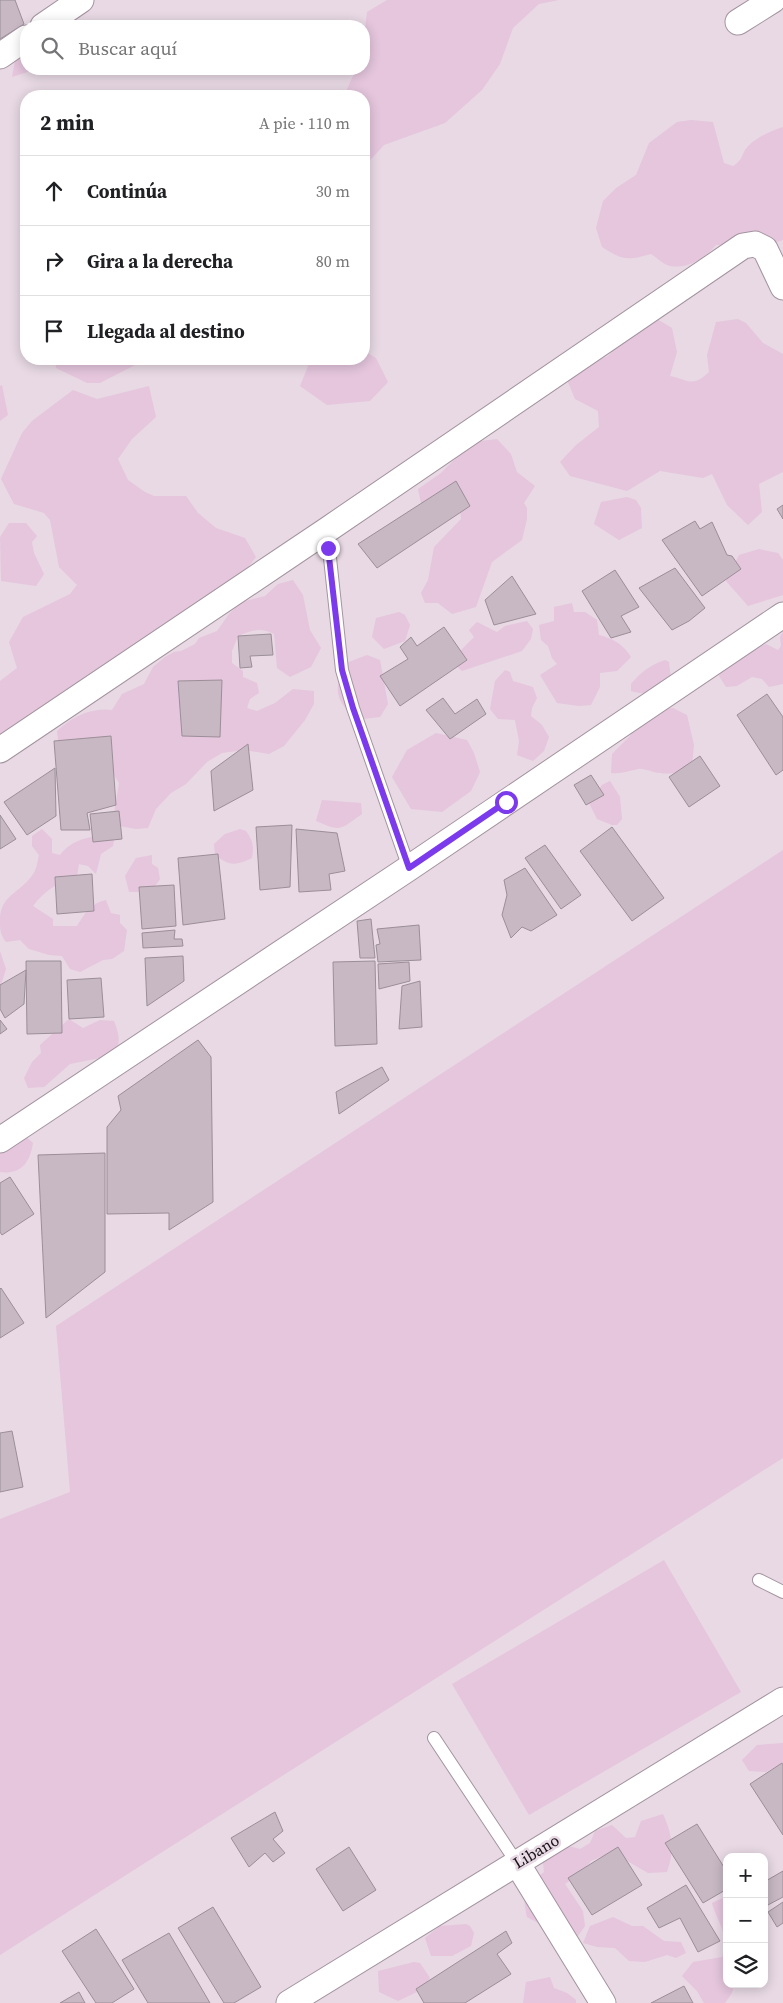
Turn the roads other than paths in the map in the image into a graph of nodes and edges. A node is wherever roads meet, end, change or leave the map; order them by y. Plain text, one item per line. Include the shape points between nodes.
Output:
1 (81, 0) edge
2 (773, 0) edge
3 (52, 20) edge
4 (738, 22) dead end
5 (20, 42) edge
6 (0, 56) edge
7 (783, 287) edge
8 (327, 530) junction
9 (783, 615) edge
10 (0, 750) edge
11 (409, 868) junction
12 (0, 1140) edge
13 (759, 1580) dead end
14 (783, 1592) edge
15 (783, 1700) edge
16 (434, 1738) dead end
17 (517, 1863) junction
18 (289, 2003) edge
19 (603, 2003) edge

1 - 3 street
2 - 4 street
5 - 6 street
7 - 8 street via 765,249 755,244 743,246
8 - 10 street
8 - 11 lane via 342,670
9 - 11 street
11 - 12 street
13 - 14 lane
15 - 17 street, Libano
16 - 17 lane
17 - 18 street, Libano
17 - 19 street

